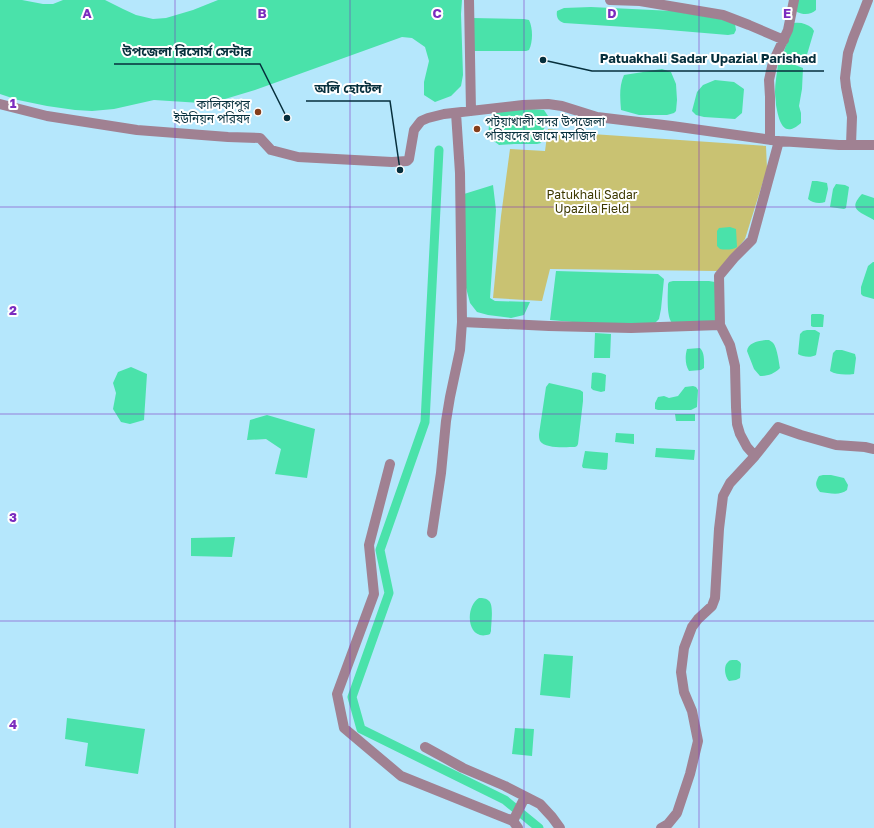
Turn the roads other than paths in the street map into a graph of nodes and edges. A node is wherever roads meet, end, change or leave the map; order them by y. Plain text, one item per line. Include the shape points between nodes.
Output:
1 (469, 0) edge
2 (610, 0) edge
3 (794, 0) edge
4 (868, 0) edge
5 (784, 40) junction
6 (0, 104) edge
7 (471, 111) junction
8 (456, 113) junction
9 (775, 140) junction
10 (850, 145) junction
11 (874, 145) edge
12 (462, 322) junction
13 (720, 325) junction
14 (874, 449) edge
15 (755, 456) junction
16 (390, 464) dead end
17 (432, 534) dead end
18 (425, 747) dead end
19 (525, 797) junction
20 (516, 825) edge
21 (560, 828) edge
22 (661, 828) edge

1 - 7 street
2 - 5 street via 723,15
3 - 5 street
4 - 10 street via 848,53 845,78 852,117
5 - 9 street via 773,62 769,80
6 - 8 street via 47,116 137,130 260,138 271,150 298,157 392,162 409,159 414,130 421,122 428,118
7 - 8 street
7 - 9 street via 548,104 597,117
8 - 12 street via 460,173
9 - 10 street
9 - 13 street via 752,240 719,276
10 - 11 street
12 - 13 street via 631,328
12 - 17 street
13 - 15 street via 730,345 735,366 738,428 747,447
14 - 15 street via 836,445 778,427
15 - 22 street via 730,483 723,496 715,598 712,606 692,627 684,648 681,672 684,692 692,711 698,741 677,813
16 - 20 street via 369,544 374,594 337,694 344,728 401,776
18 - 19 street
19 - 20 street
19 - 21 street via 540,804

